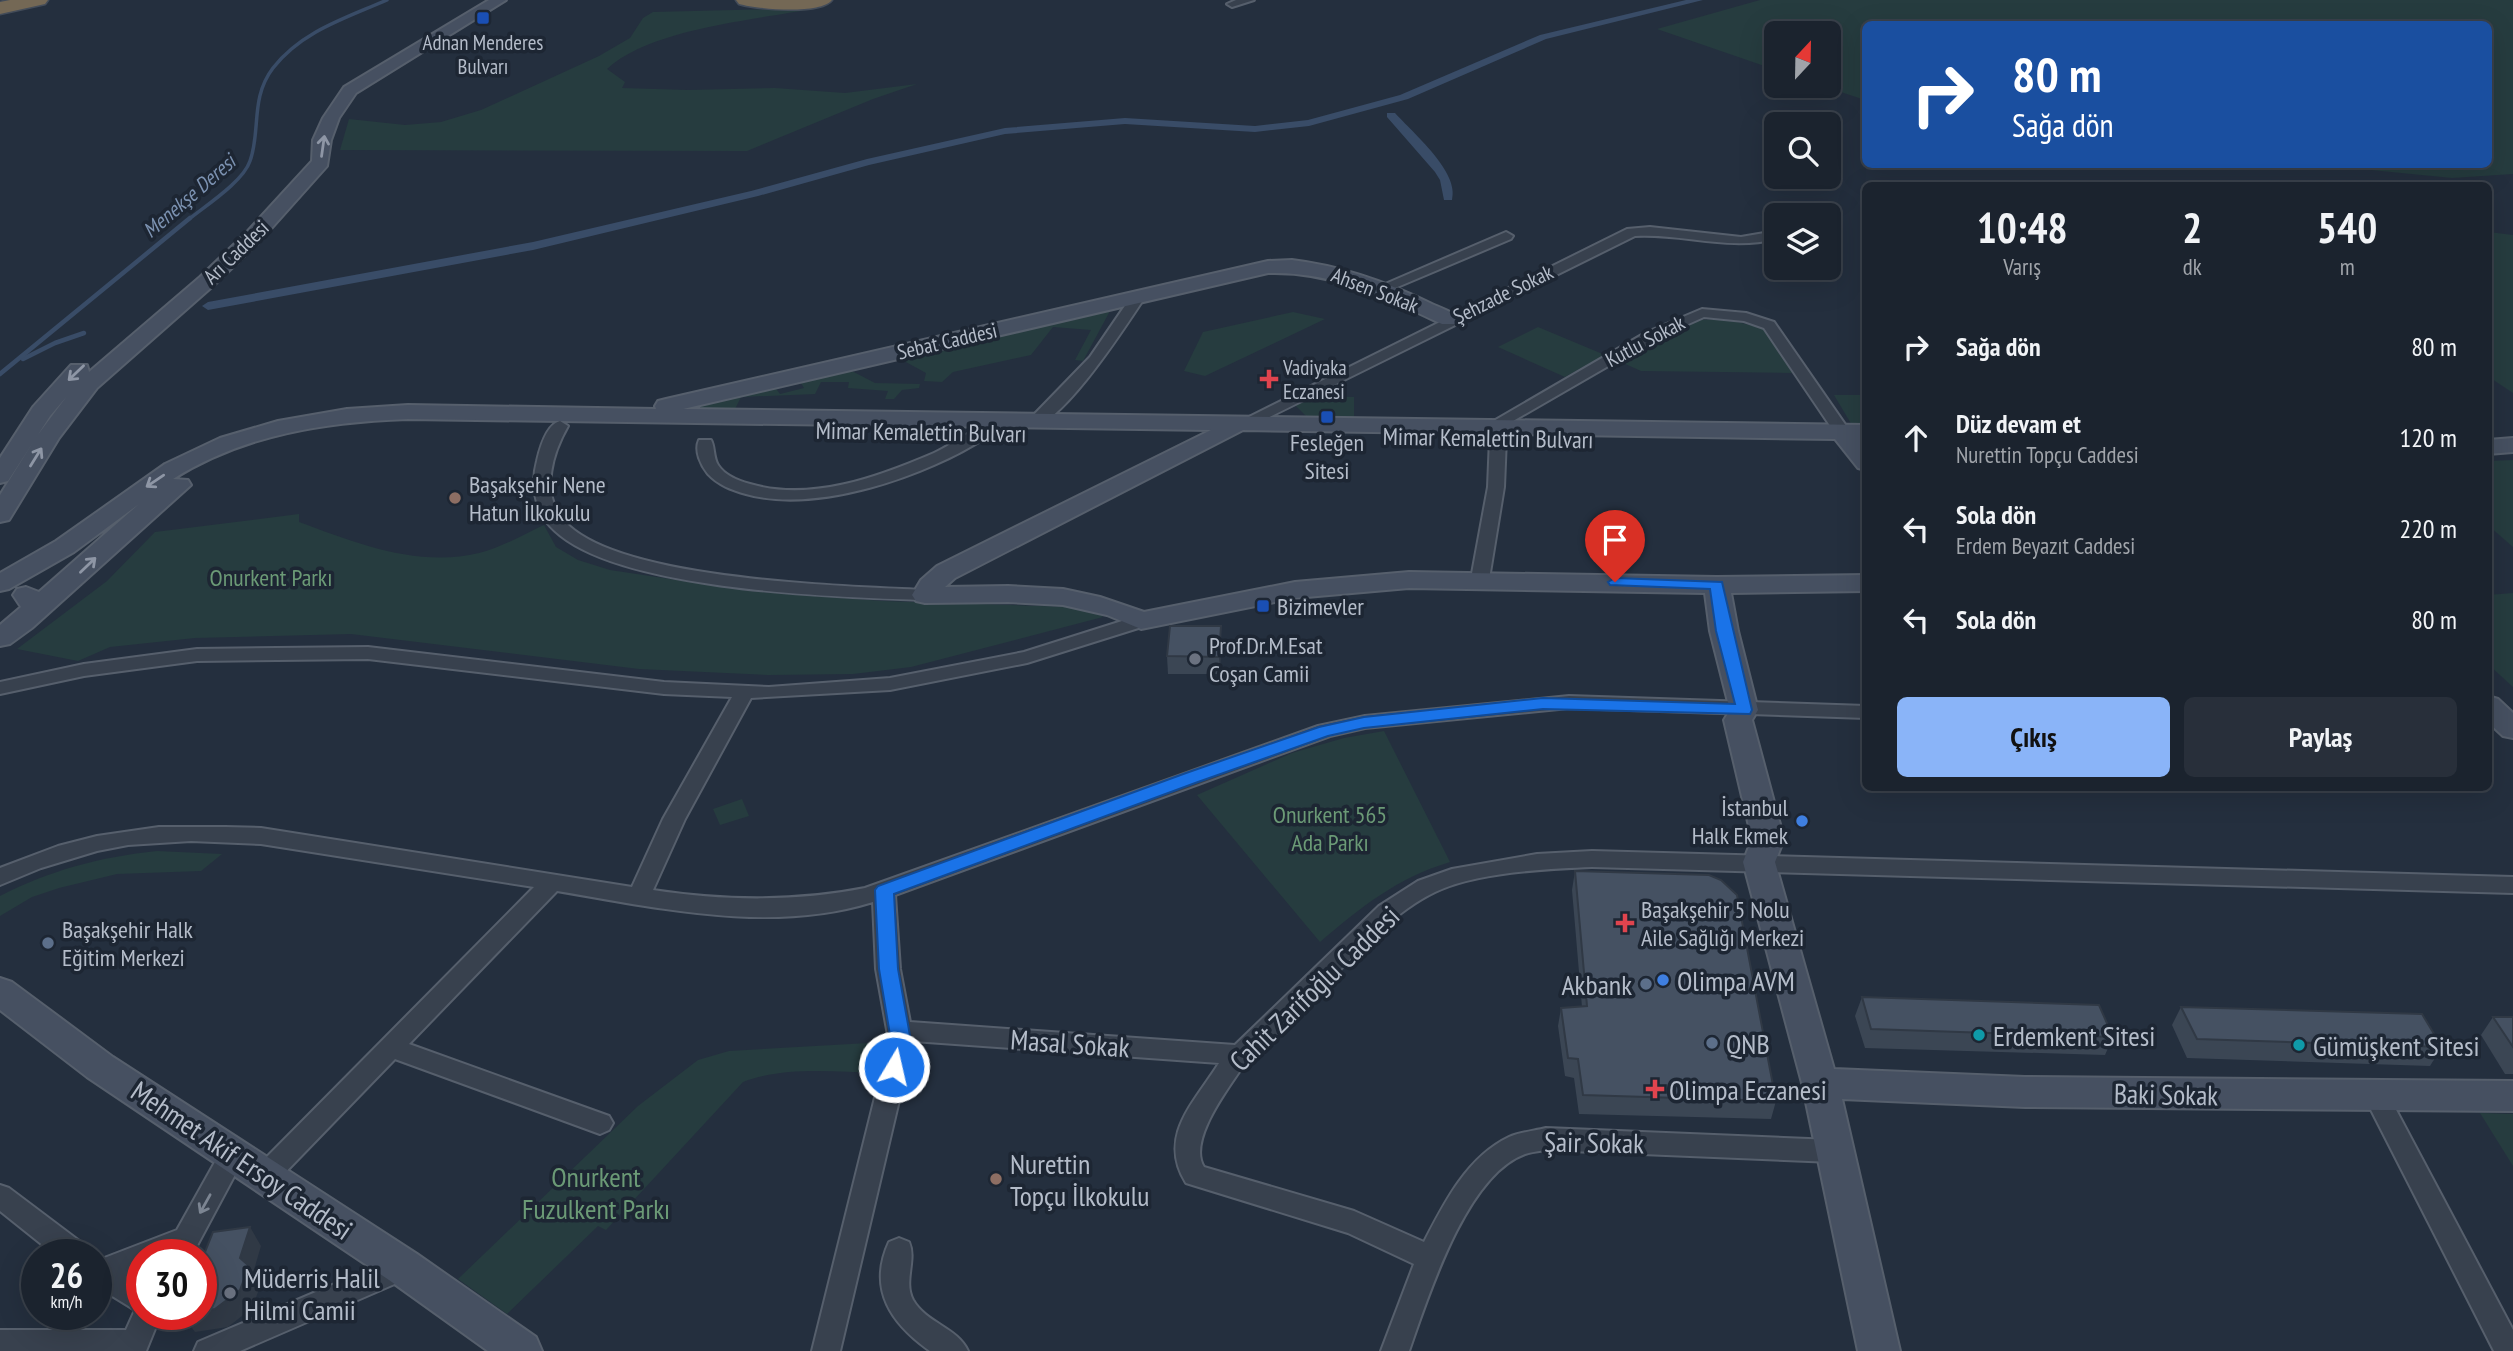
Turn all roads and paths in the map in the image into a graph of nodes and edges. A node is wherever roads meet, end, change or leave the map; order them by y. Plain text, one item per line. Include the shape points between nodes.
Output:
1 (38, 0) edge
2 (499, 0) edge
3 (746, 0) edge
4 (822, 0) edge
5 (1249, 0) edge
6 (1232, 4) dead end
7 (0, 8) edge
8 (481, 12) junction
9 (1506, 236) dead end
10 (1764, 237) edge
11 (1257, 269) joint
12 (1383, 288) junction
13 (1138, 297) junction
14 (1449, 320) junction
15 (639, 416) junction
16 (560, 426) junction
17 (1027, 428) junction
18 (1230, 430) junction
19 (2513, 431) edge
20 (982, 433) junction
21 (1493, 433) junction
22 (2492, 433) edge
23 (1856, 438) edge
24 (705, 443) dead end
25 (2513, 445) edge
26 (2492, 447) edge
27 (0, 477) edge
28 (0, 515) edge
29 (52, 555) junction
30 (0, 562) edge
31 (1480, 579) junction
32 (0, 583) edge
33 (1862, 583) edge
34 (1717, 585) junction
35 (0, 590) edge
36 (925, 595) junction
37 (35, 608) junction
38 (1141, 621) junction
39 (1, 637) edge
40 (2492, 687) edge
41 (0, 688) edge
42 (744, 693) junction
43 (2513, 706) edge
44 (2492, 709) edge
45 (1744, 710) junction
46 (1862, 712) edge
47 (2513, 729) edge
48 (1759, 862) junction
49 (0, 877) edge
50 (552, 883) junction
51 (2513, 885) edge
52 (884, 890) junction
53 (639, 897) junction
54 (0, 991) edge
55 (899, 1031) junction
56 (389, 1047) junction
57 (1241, 1055) junction
58 (1820, 1083) junction
59 (2376, 1096) junction
60 (2513, 1096) edge
61 (600, 1123) dead end
62 (1833, 1151) junction
63 (233, 1154) junction
64 (265, 1176) junction
65 (0, 1196) edge
66 (55, 1239) edge
67 (186, 1239) edge
68 (899, 1250) dead end
69 (1430, 1258) junction
70 (403, 1267) junction
71 (140, 1330) edge
72 (0, 1343) edge
73 (133, 1347) edge
74 (208, 1351) edge
75 (521, 1351) edge
76 (826, 1351) edge
77 (954, 1351) edge
78 (1395, 1351) edge
79 (1879, 1351) edge
80 (2509, 1351) edge

1 - 7 highway
2 - 8 main road
3 - 4 highway via 774,4
5 - 6 street
8 -> 27 main road, Arı Caddesi via 458,17 451,9 332,92 317,111 302,167 222,247 67,382 41,412
28 -> 8 main road, Arı Caddesi via 49,436 89,383 207,281 321,162 322,140 350,90
9 - 12 street
10 - 14 street, Şehzade Sokak via 1741,240 1658,230 1632,232
11 - 12 main road, Ahsen Sokak via 1307,267
11 - 13 main road, Sebat Caddesi
12 - 14 main road, Ahsen Sokak
13 - 15 main road, Sebat Caddesi via 655,408
13 - 17 street via 1095,360 1049,411
14 - 18 street, Şehzade Sokak
15 - 17 main road
15 -> 29 main road via 408,412 339,415 294,423 232,442 173,469
16 - 20 main road, Mimar Kemalettin Bulvarı
16 - 36 street via 544,460 542,490 548,509 563,531 604,554 727,580
37 -> 16 main road, Mimar Kemalettin Bulvarı via 166,494 197,472 264,442 346,425
17 - 18 main road, Mimar Kemalettin Bulvarı
17 - 20 main road, Mimar Kemalettin Bulvarı
18 - 21 main road, Mimar Kemalettin Bulvarı
18 - 36 main road via 946,572
19 - 22 main road
20 - 24 street via 942,457 853,487 800,496 768,495 734,485 710,469
21 - 23 main road, Mimar Kemalettin Bulvarı
21 - 23 street, Kutlu Sokak via 1650,336 1702,313 1746,317 1769,325
21 - 31 street via 1496,487
25 - 26 main road
29 - 30 main road
29 - 32 main road
31 - 34 main road
31 - 38 main road via 1295,590
33 - 34 main road
34 - 45 main road
35 - 37 main road via 22,592
36 - 38 main road via 1017,594 1087,602
37 - 39 main road, Mimar Kemalettin Bulvarı
38 - 42 street via 1027,657 890,684
40 - 43 main road
41 - 42 street via 197,654 368,653
42 - 53 street via 674,820
44 - 47 main road
45 - 46 street
45 - 48 main road via 1738,720 1768,839
45 - 52 street via 1543,703 1364,722 1325,731
48 - 51 street, Cahit Zarifoğlu Caddesi
48 - 57 street, Cahit Zarifoğlu Caddesi via 1537,862 1480,870 1439,882 1387,912
48 - 58 main road
49 - 50 street via 90,843 132,835 195,832 261,836
50 - 53 street
50 - 56 street
52 - 53 street via 835,903 777,909 708,907
52 - 55 street via 888,969
54 - 63 main road, Mehmet Akif Ersoy Caddesi via 100,1067
55 - 57 street, Masal Sokak
55 - 76 street via 901,1041
56 - 61 street
56 - 64 street
57 - 69 street, Cahit Zarifoğlu Caddesi via 1189,1132 1186,1150 1195,1174 1354,1223
58 - 59 main road, Baki Sokak via 2025,1092
58 - 62 main road
59 - 60 main road, Baki Sokak
59 - 80 street
62 - 69 street, Şair Sokak via 1540,1139 1517,1144 1498,1155 1476,1181
62 - 79 main road
63 - 64 main road, Mehmet Akif Ersoy Caddesi
63 -> 67 street
64 - 70 main road, Mehmet Akif Ersoy Caddesi
65 - 66 street
68 - 77 street via 894,1284 898,1304
69 - 78 street, Şair Sokak
70 - 74 street
70 - 75 main road, Mehmet Akif Ersoy Caddesi
71 - 73 street
72 - 73 street

